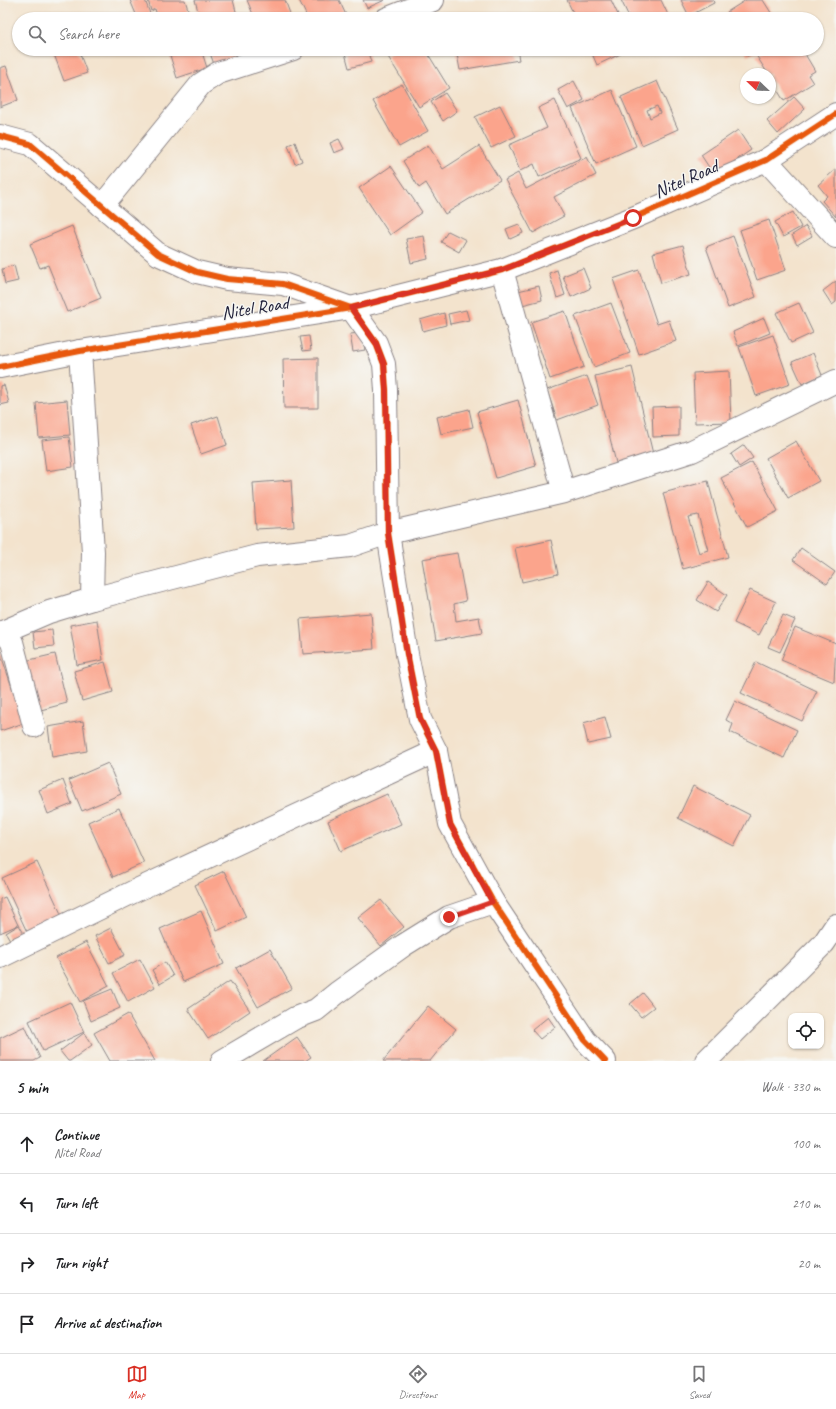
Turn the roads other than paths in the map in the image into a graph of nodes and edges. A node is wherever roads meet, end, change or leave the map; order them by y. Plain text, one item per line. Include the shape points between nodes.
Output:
1 (433, 0) edge
2 (403, 12) edge
3 (271, 56) edge
4 (836, 114) edge
5 (0, 136) edge
6 (766, 160) junction
7 (102, 206) junction
8 (836, 237) edge
9 (502, 270) junction
10 (351, 308) junction
11 (80, 351) junction
12 (0, 367) edge
13 (836, 381) edge
14 (564, 492) junction
15 (388, 533) junction
16 (92, 599) junction
17 (2, 633) edge
18 (34, 726) dead end
19 (436, 751) junction
20 (492, 902) junction
21 (836, 925) edge
22 (0, 957) edge
23 (222, 1061) edge
24 (604, 1061) edge
25 (706, 1061) edge

1 - 2 street
3 - 7 street via 218,73 201,84
4 - 6 street, Nitel Road
5 - 7 street via 30,144
6 - 8 street
6 - 9 street, Nitel Road via 633,218
7 - 10 street via 158,254 197,272 227,279 283,284
9 - 10 street, Nitel Road
9 - 14 street
10 - 11 street, Nitel Road
10 - 15 street via 376,343 384,364
11 - 12 street, Nitel Road
11 - 16 street via 93,552
13 - 14 street via 692,451
14 - 15 street
15 - 16 street via 350,546 257,556
15 - 19 street via 420,719
16 - 17 street via 49,612
17 - 18 street via 12,642
19 - 20 street via 450,824
19 - 22 street via 139,889
20 - 23 street via 449,917 404,945 316,1010 296,1018
20 - 24 street via 585,1040
21 - 25 street via 824,944

